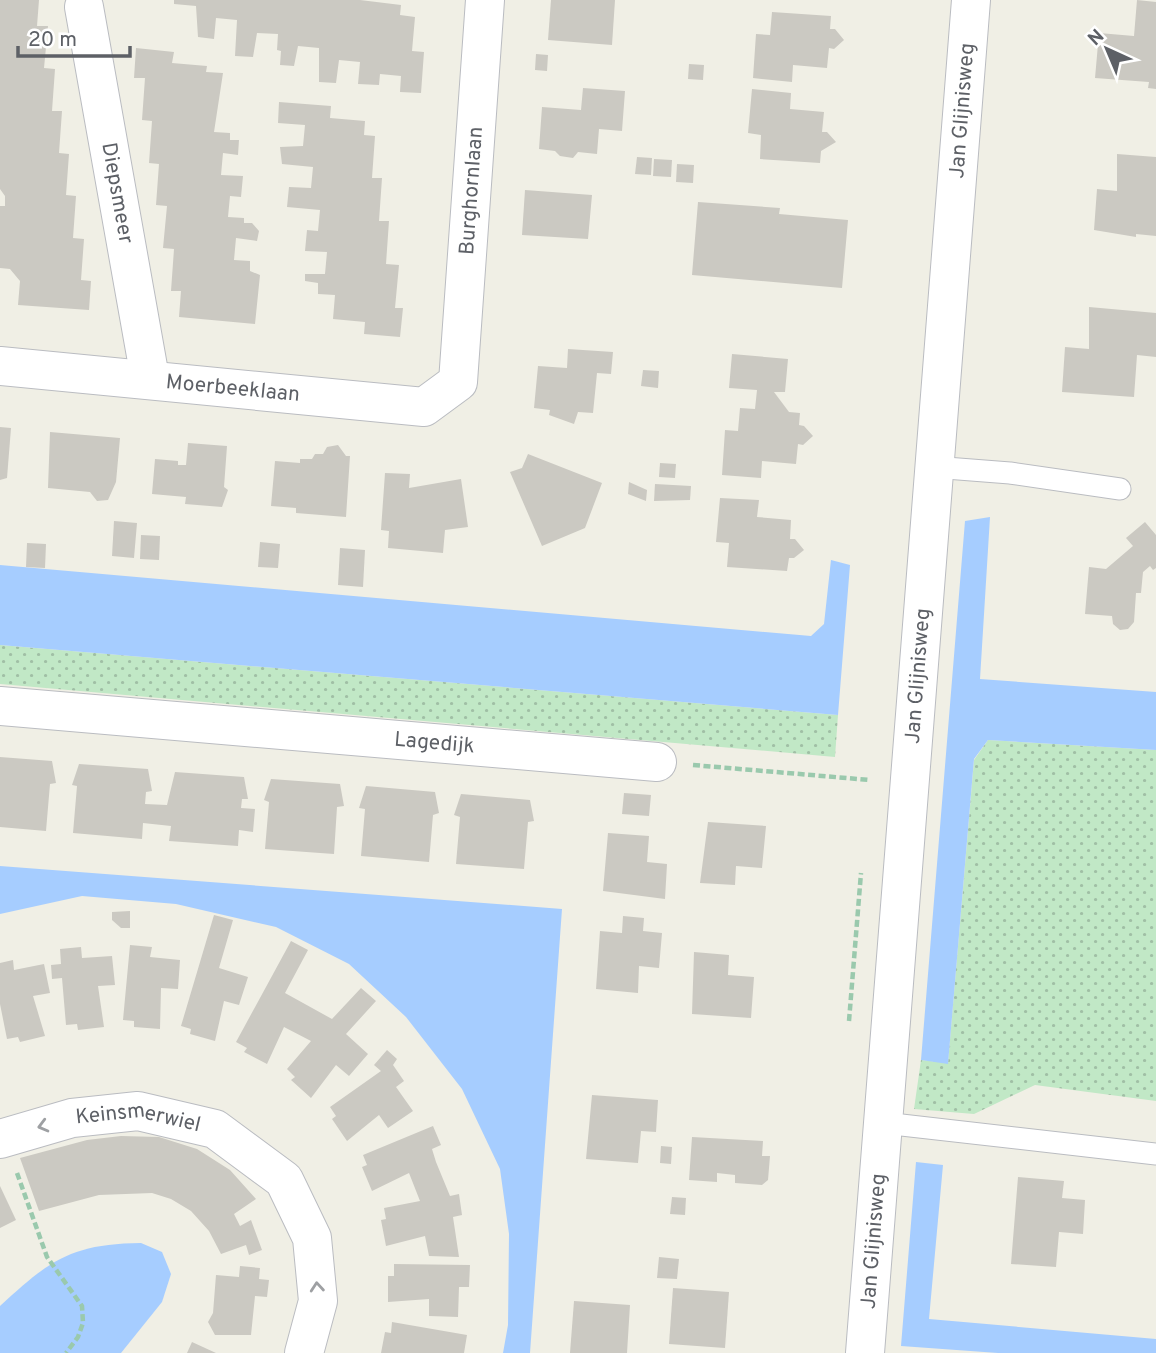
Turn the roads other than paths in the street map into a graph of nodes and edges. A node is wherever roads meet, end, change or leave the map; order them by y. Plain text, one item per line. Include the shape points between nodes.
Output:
1 (971, 0) edge
2 (483, 1) edge
3 (85, 7) dead end
4 (0, 366) edge
5 (150, 378) junction
6 (458, 382) joint
7 (933, 467) junction
8 (1120, 489) dead end
9 (0, 706) edge
10 (657, 762) road end
11 (884, 1122) junction
12 (2, 1127) edge
13 (1156, 1154) edge
14 (304, 1353) edge
15 (865, 1353) edge

1 - 7 street, Jan Glijnisweg
2 - 6 street, Burghornlaan
3 - 5 street, Diepsmeer
4 - 5 street, Moerbeeklaan
5 - 6 street, Moerbeeklaan via 424,407
7 - 8 lane
7 - 11 street, Jan Glijnisweg
9 - 10 street, Lagedijk
11 - 13 lane
11 - 15 street, Jan Glijnisweg
14 -> 12 street, Keinsmerwiel via 318,1301 312,1238 284,1180 215,1129 138,1111

